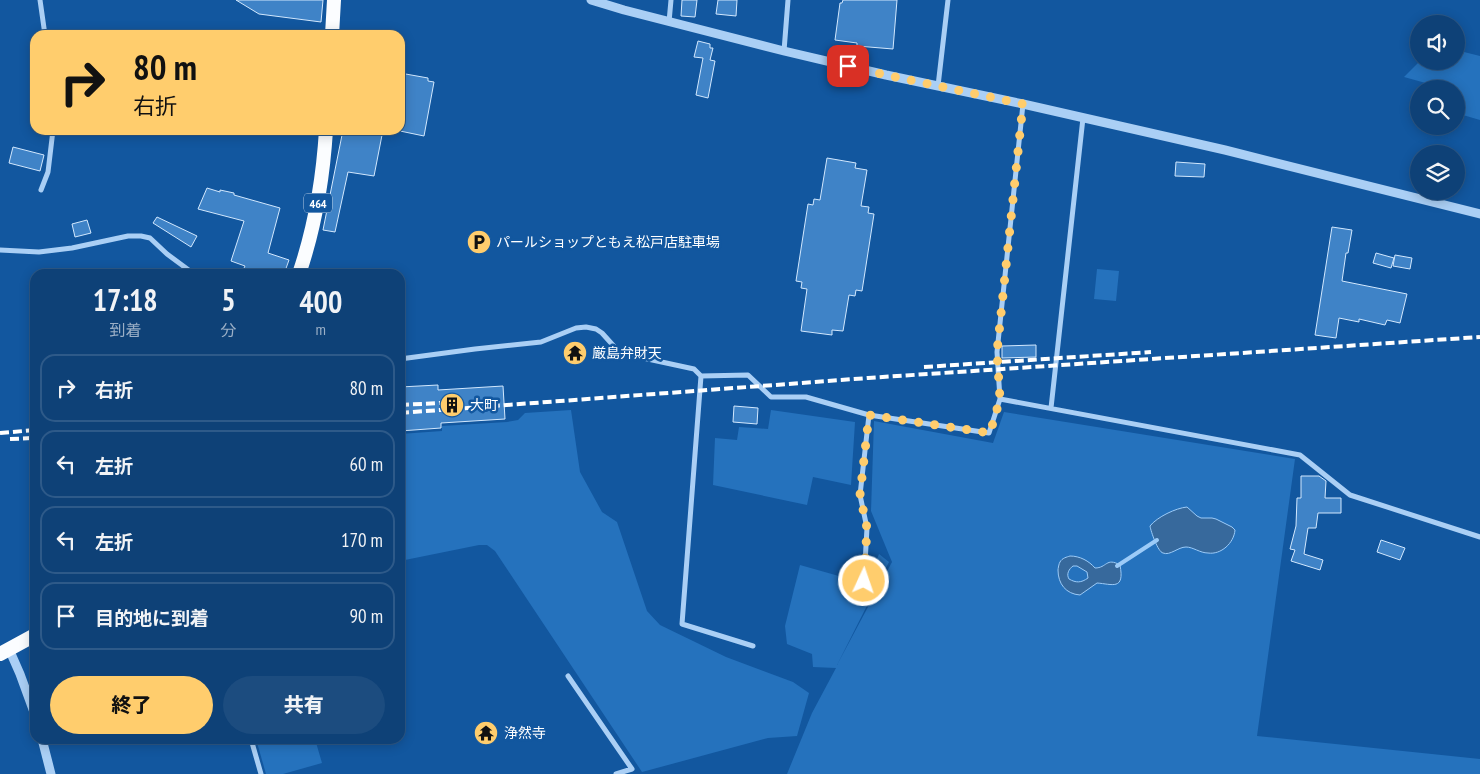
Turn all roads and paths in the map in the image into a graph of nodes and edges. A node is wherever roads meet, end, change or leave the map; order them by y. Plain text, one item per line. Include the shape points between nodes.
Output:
1 (40, 0) edge
2 (334, 0) edge
3 (591, 0) edge
4 (671, 0) edge
5 (788, 0) edge
6 (948, 0) edge
7 (669, 22) junction
8 (44, 30) edge
9 (332, 30) edge
10 (784, 51) junction
11 (938, 86) junction
12 (1023, 104) junction
13 (1083, 118) junction
14 (52, 135) edge
15 (325, 135) edge
16 (41, 190) dead end
17 (1480, 214) edge
18 (0, 250) edge
19 (187, 269) edge
20 (301, 269) edge
21 (405, 358) edge
22 (701, 376) junction
23 (1000, 399) junction
24 (1051, 408) junction
25 (869, 415) junction
26 (1480, 537) edge
27 (864, 581) dead end
28 (30, 638) edge
29 (753, 646) dead end
30 (4, 652) edge
31 (568, 676) dead end
32 (30, 701) edge
33 (43, 744) edge
34 (252, 744) edge
35 (51, 774) edge
36 (261, 774) edge
37 (616, 774) edge

1 - 8 street
2 - 9 highway
3 - 7 street
4 - 7 street
5 - 10 street
6 - 11 street
7 - 10 street
10 - 11 street
11 - 12 street
12 - 13 street
12 - 23 street via 997,352
13 - 17 street
13 - 24 street
14 - 16 street via 48,172
15 - 20 highway, 464 via 318,199
18 - 19 street via 39,252 141,236 150,238
21 - 22 street via 541,342 586,327 596,328 620,353 694,369
22 - 25 street via 748,375 771,397 806,397
22 - 29 street via 682,624
23 - 24 street
23 - 25 street via 990,433
24 - 26 street via 1300,455 1350,495
25 - 27 street via 860,495 867,528
28 - 30 highway
30 - 32 street via 20,674
31 - 37 street via 632,769
33 - 35 street
34 - 36 street

